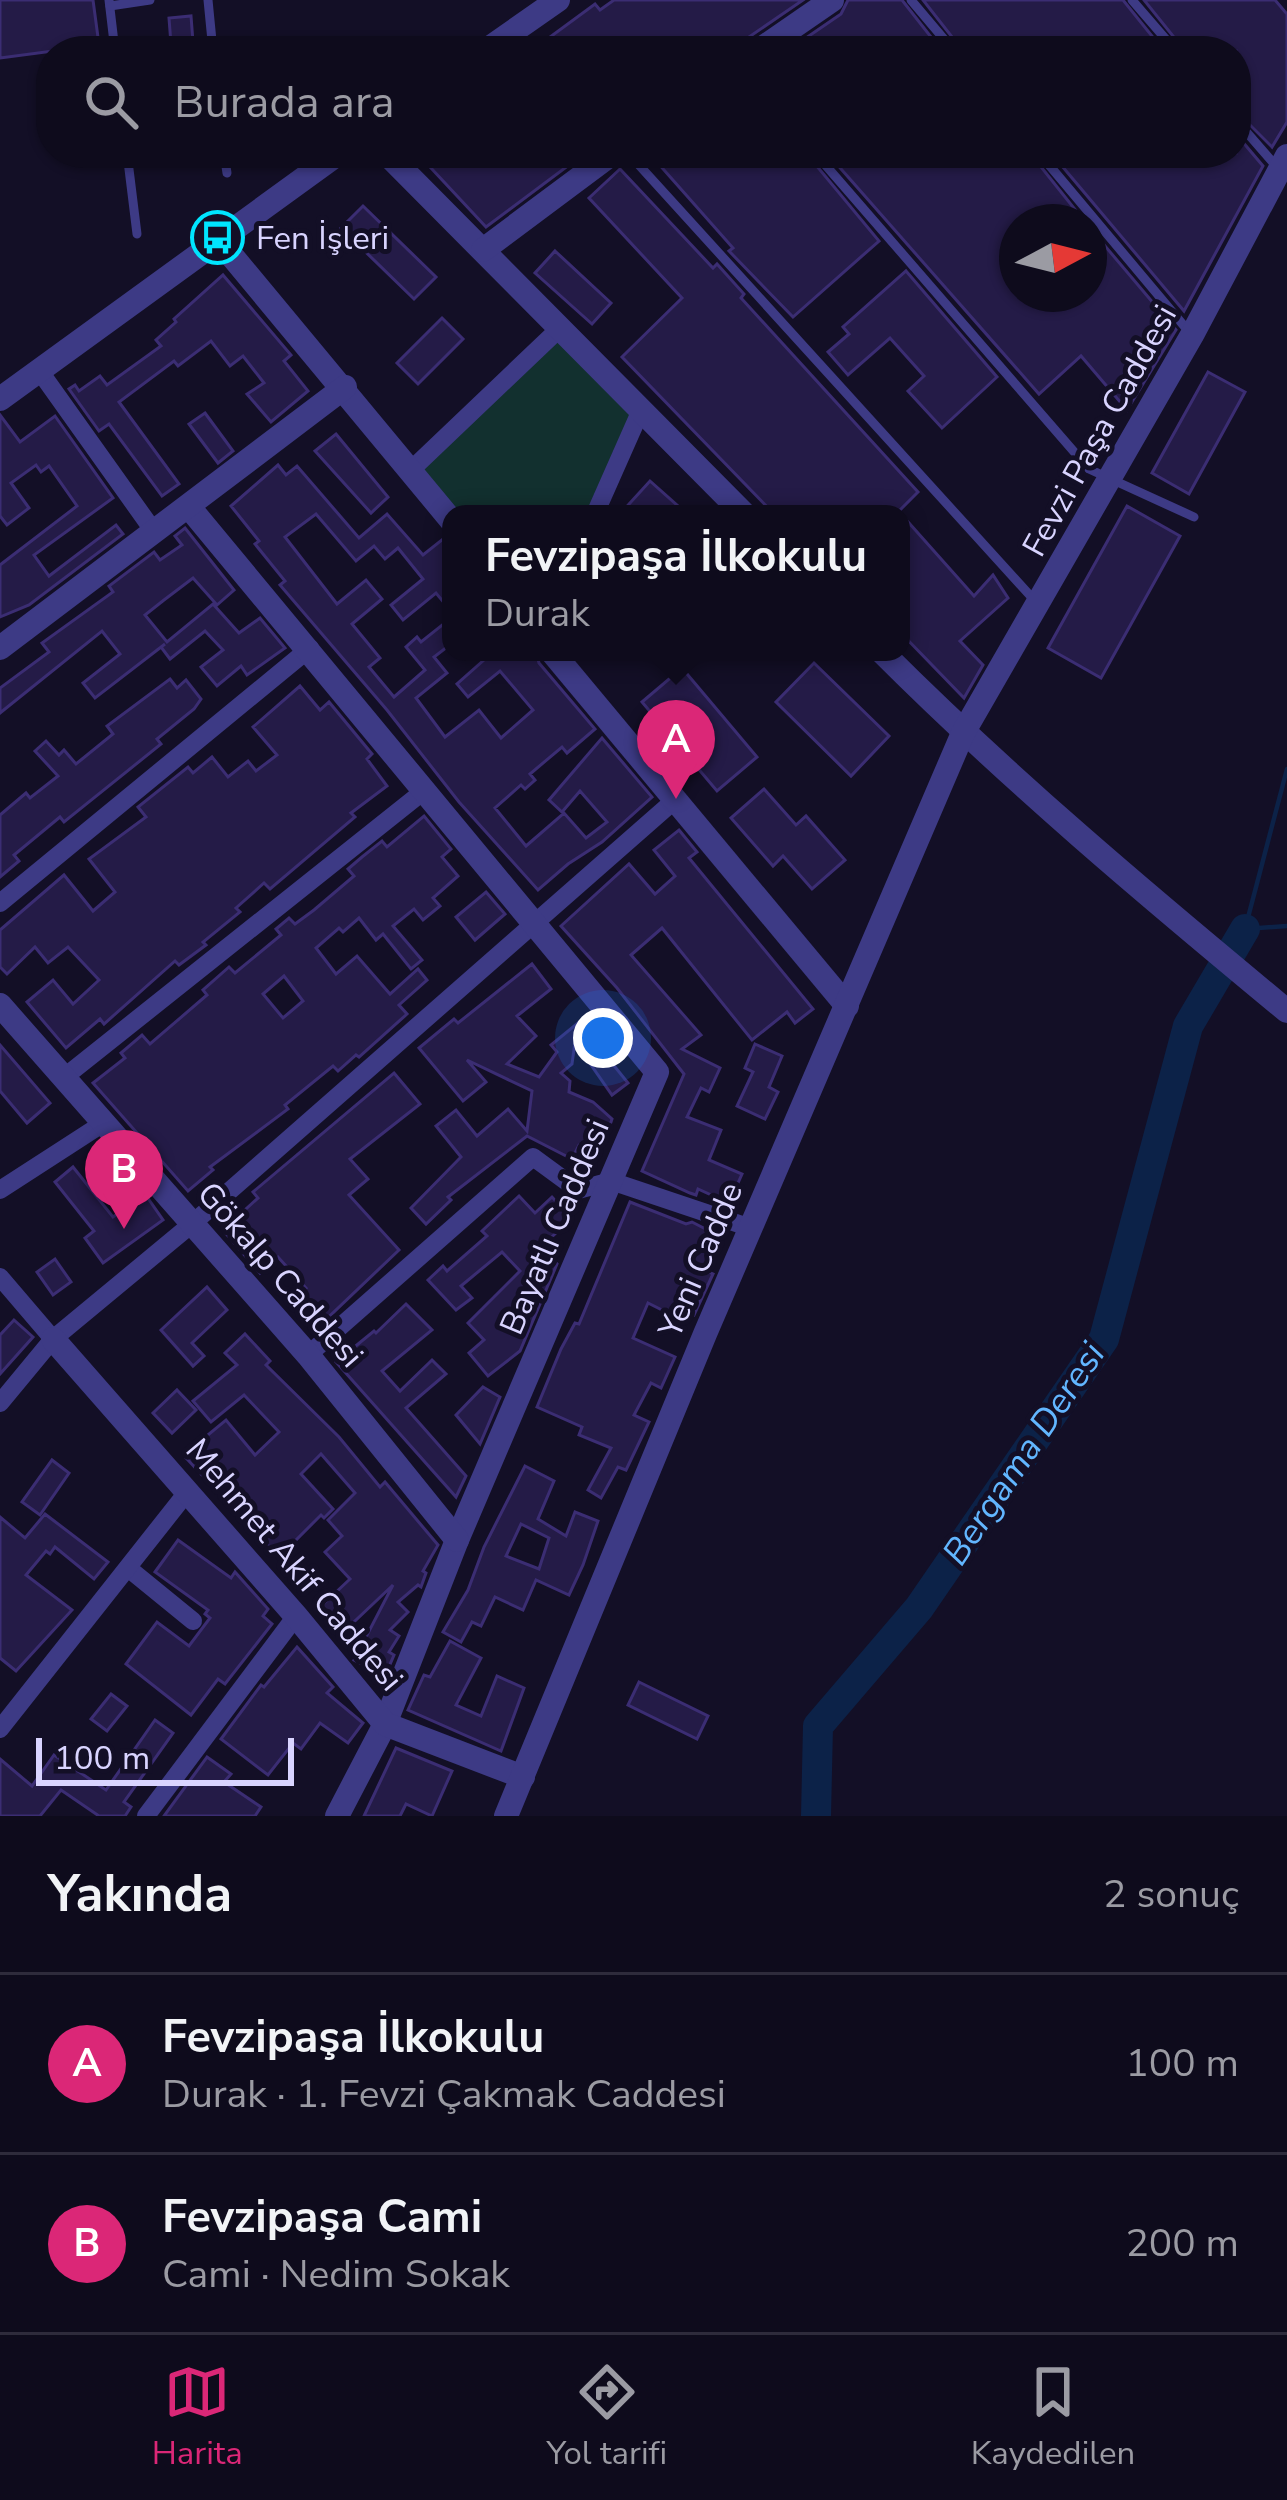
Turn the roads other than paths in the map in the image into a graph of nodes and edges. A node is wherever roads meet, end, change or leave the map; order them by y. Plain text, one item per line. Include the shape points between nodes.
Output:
1 (150, 0) edge
2 (208, 0) edge
3 (558, 0) edge
4 (832, 0) edge
5 (911, 0) edge
6 (1132, 0) edge
7 (109, 3) edge
8 (113, 36) edge
9 (212, 36) edge
10 (506, 36) edge
11 (780, 36) edge
12 (941, 36) edge
13 (1163, 36) edge
14 (1251, 134) edge
15 (1283, 163) edge
16 (129, 168) edge
17 (226, 168) edge
18 (317, 168) edge
19 (401, 168) edge
20 (593, 168) edge
21 (642, 168) edge
22 (828, 168) edge
23 (1052, 168) edge
24 (226, 173) dead end
25 (137, 234) dead end
26 (217, 238) junction
27 (482, 250) junction
28 (560, 328) junction
29 (1192, 335) junction
30 (40, 373) junction
31 (345, 387) junction
32 (0, 399) edge
33 (640, 410) junction
34 (411, 470) junction
35 (1110, 481) junction
36 (599, 505) edge
37 (735, 505) edge
38 (190, 508) junction
39 (442, 509) edge
40 (1194, 517) dead end
41 (155, 533) junction
42 (1040, 606) junction
43 (0, 648) edge
44 (310, 648) junction
45 (560, 661) edge
46 (891, 661) edge
47 (963, 734) junction
48 (425, 790) junction
49 (676, 799) junction
50 (0, 903) edge
51 (535, 925) junction
52 (0, 1005) edge
53 (847, 1006) junction
54 (1287, 1011) edge
55 (62, 1079) junction
56 (102, 1124) junction
57 (611, 1181) junction
58 (0, 1190) edge
59 (193, 1223) junction
60 (751, 1228) junction
61 (0, 1277) edge
62 (53, 1339) junction
63 (308, 1354) junction
64 (0, 1403) edge
65 (188, 1491) junction
66 (457, 1540) junction
67 (128, 1568) junction
68 (296, 1616) junction
69 (193, 1621) dead end
70 (385, 1724) junction
71 (0, 1729) edge
72 (524, 1777) junction
73 (146, 1816) edge
74 (337, 1816) edge
75 (506, 1816) edge

1 - 7 lane
2 - 9 lane
3 - 10 street
4 - 11 street
5 - 12 lane
6 - 13 lane
7 - 8 lane
14 - 15 lane
15 - 29 street, Fevzi Paşa Caddesi
16 - 25 lane
17 - 24 lane
18 - 26 street
19 - 27 street
20 - 27 street
21 - 42 lane
22 - 35 lane via 1090,469
23 - 29 lane
26 - 30 street
26 - 31 street
27 - 28 street
28 - 33 street
28 - 34 street
29 - 35 street, Fevzi Paşa Caddesi
30 - 32 street
30 - 41 street
31 - 34 street
31 - 38 street
33 - 36 street
33 - 37 street
34 - 39 street
35 - 40 lane
35 - 42 street, Fevzi Paşa Caddesi
38 - 41 street
38 - 44 street, Bayatlı Caddesi
41 - 43 street
42 - 47 street, Fevzi Paşa Caddesi
44 - 48 street, Bayatlı Caddesi
44 - 50 street
45 - 49 street
46 - 47 street
47 - 53 street, Yeni Cadde
47 - 54 street
48 - 51 street, Bayatlı Caddesi
48 - 55 street
49 - 51 street
49 - 53 street
51 - 57 street, Bayatlı Caddesi via 657,1072
51 - 59 street
52 - 55 street, Gökalp Caddesi
53 - 60 street, Yeni Cadde
55 - 56 street, Gökalp Caddesi
56 - 58 street
56 - 59 street, Gökalp Caddesi
57 - 60 street
57 - 63 street via 578,1190 533,1157
57 - 66 street, Bayatlı Caddesi
59 - 62 street
59 - 63 street, Gökalp Caddesi
60 - 72 street, Yeni Cadde
61 - 62 street
62 - 64 street
62 - 65 street, Mehmet Akif Caddesi
63 - 66 street, Gökalp Caddesi
65 - 67 street
65 - 68 street, Mehmet Akif Caddesi
66 - 70 street, Bayatlı Caddesi
67 - 69 street
67 - 71 street
68 - 70 street, Mehmet Akif Caddesi
68 - 73 street
70 - 72 street, Mehmet Akif Caddesi
70 - 74 street, Bayatlı Caddesi
72 - 75 street, Yeni Cadde

